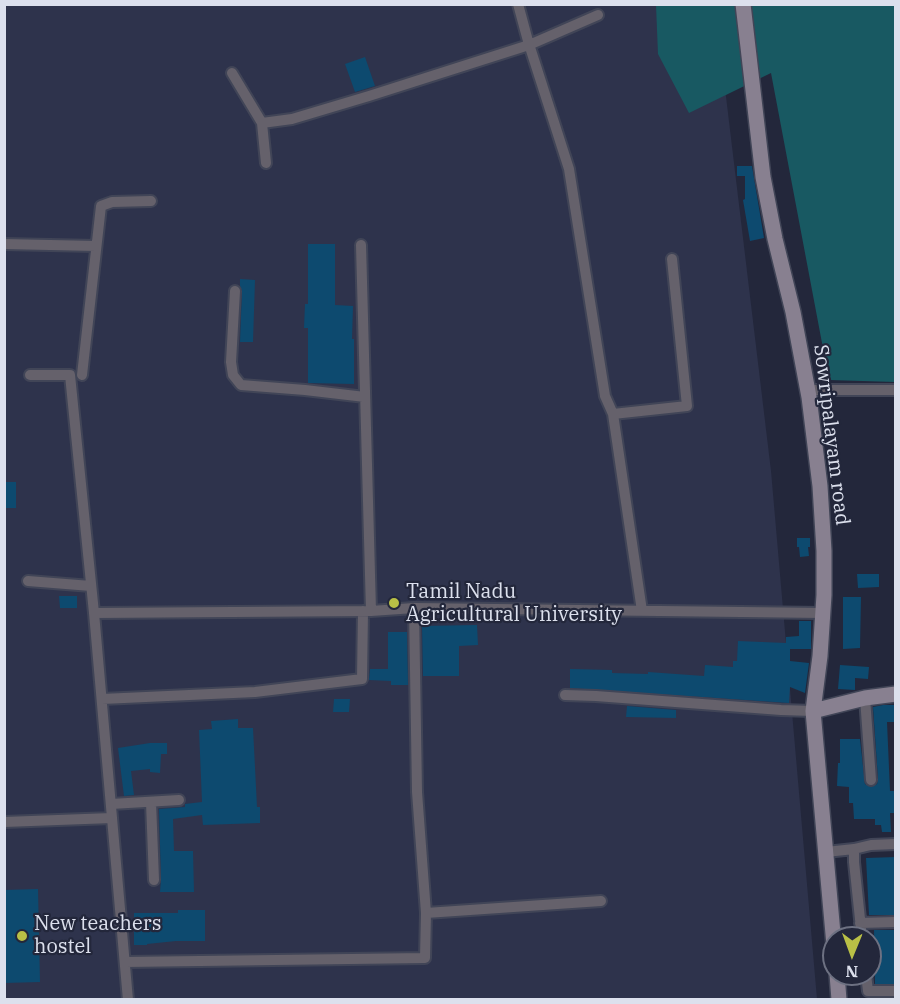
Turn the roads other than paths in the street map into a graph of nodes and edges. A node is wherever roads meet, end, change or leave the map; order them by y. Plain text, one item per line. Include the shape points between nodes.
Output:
1 (518, 4) edge
2 (743, 4) edge
3 (598, 15) dead end
4 (529, 45) junction
5 (232, 73) dead end
6 (262, 123) junction
7 (267, 163) dead end
8 (151, 201) dead end
9 (4, 244) edge
10 (361, 245) dead end
11 (96, 246) junction
12 (672, 259) dead end
13 (235, 291) dead end
14 (30, 375) dead end
15 (82, 375) dead end
16 (807, 390) junction
17 (896, 390) edge
18 (365, 397) junction
19 (613, 414) junction
20 (28, 581) dead end
21 (91, 586) junction
22 (414, 608) junction
23 (367, 611) junction
24 (642, 611) junction
25 (94, 613) junction
26 (823, 613) junction
27 (896, 694) edge
28 (565, 695) dead end
29 (865, 698) junction
30 (102, 699) junction
31 (813, 711) junction
32 (871, 780) dead end
33 (179, 800) dead end
34 (151, 802) junction
35 (111, 804) junction
36 (112, 818) junction
37 (4, 822) edge
38 (896, 844) edge
39 (854, 849) junction
40 (826, 852) junction
41 (154, 880) dead end
42 (601, 901) dead end
43 (426, 912) junction
44 (896, 922) edge
45 (860, 923) junction
46 (832, 926) edge
47 (860, 926) edge
48 (125, 962) junction
49 (867, 986) edge
50 (896, 991) edge
51 (128, 999) edge

1 - 4 street
2 - 16 street, Sowripalayam road via 763,177
3 - 4 street
4 - 6 street via 292,119
4 - 19 street via 569,169 606,396
5 - 6 street
6 - 7 street
8 - 11 street via 101,206
9 - 11 street
10 - 18 street
11 - 15 street
12 - 19 street via 687,406
13 - 18 street via 231,362 233,375 241,385
14 - 21 street via 70,375
16 - 17 street
16 - 26 street, Sowripalayam road via 820,486
18 - 23 street
19 - 24 street
20 - 21 street
21 - 25 street
22 - 23 street
22 - 24 street
22 - 43 street via 417,792
23 - 25 street
23 - 30 street via 362,679 255,692
24 - 26 street
25 - 30 street
26 - 31 street, Sowripalayam road
27 - 29 street
28 - 31 street
29 - 31 street
29 - 32 street
30 - 35 street
31 - 40 street, Sowripalayam road
33 - 34 street
34 - 35 street
34 - 41 street
35 - 36 street
36 - 37 street
36 - 48 street
38 - 39 street
39 - 40 street
39 - 45 street
40 - 46 street, Sowripalayam road
42 - 43 street
43 - 48 street via 425,958
44 - 45 street
45 - 47 street
48 - 51 street
49 - 50 street via 868,992

